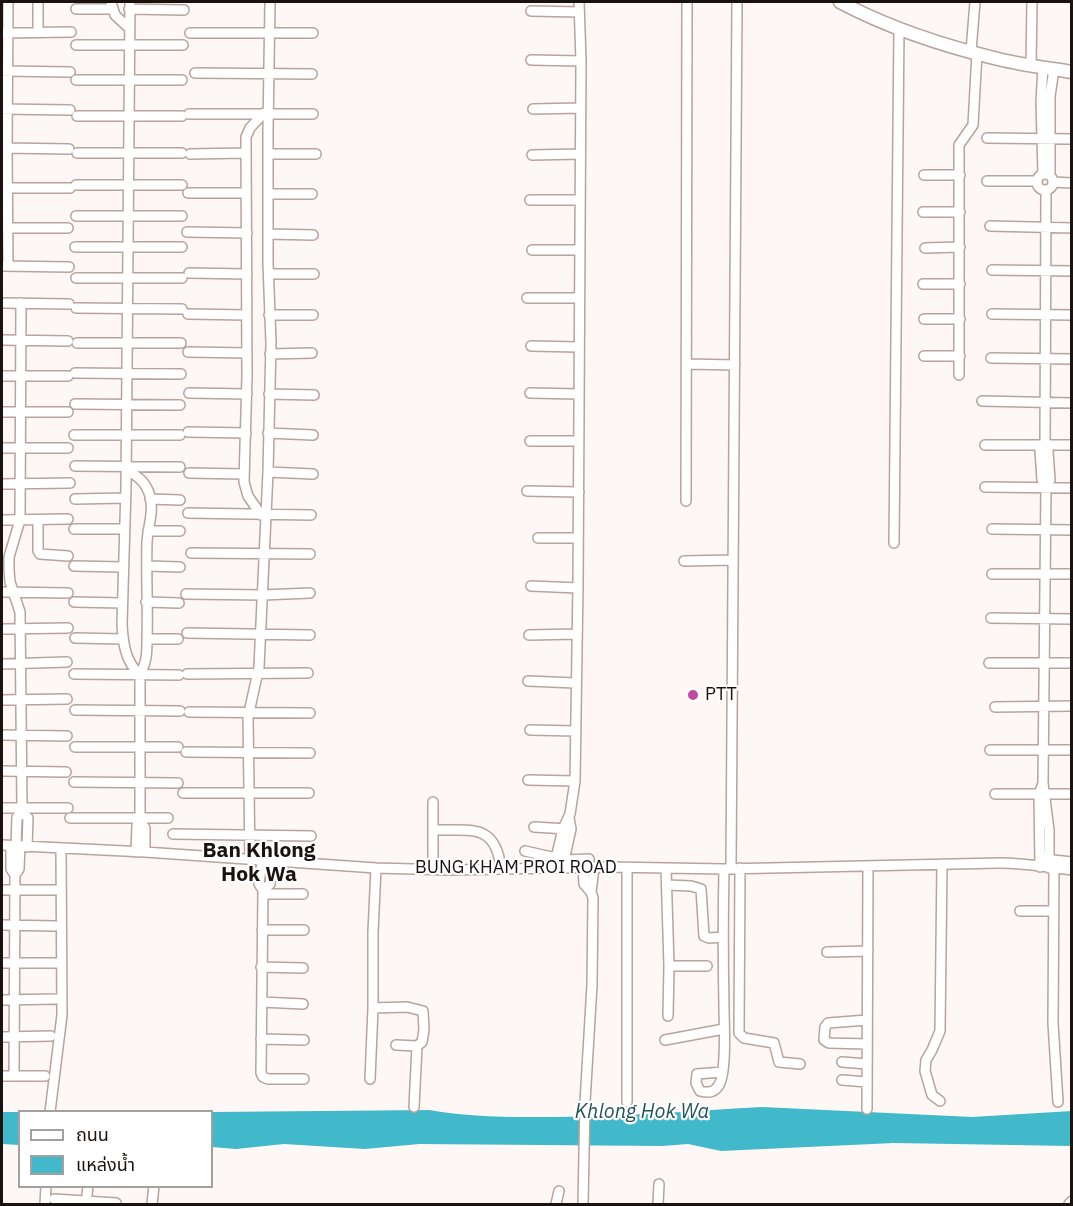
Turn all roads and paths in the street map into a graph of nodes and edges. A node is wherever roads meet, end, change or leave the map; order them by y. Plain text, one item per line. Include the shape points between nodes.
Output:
1 (8, 2) edge
2 (38, 2) edge
3 (270, 2) edge
4 (579, 2) edge
5 (687, 2) edge
6 (737, 2) edge
7 (840, 2) edge
8 (975, 2) edge
9 (1032, 2) edge
10 (112, 5) edge
11 (129, 5) edge
12 (76, 9) dead end
13 (184, 10) dead end
14 (531, 11) dead end
15 (579, 12) junction
16 (129, 28) junction
17 (899, 28) junction
18 (38, 32) junction
19 (71, 32) dead end
20 (5, 33) edge
21 (190, 33) dead end
22 (270, 33) junction
23 (313, 33) dead end
24 (76, 45) dead end
25 (128, 45) junction
26 (183, 45) dead end
27 (974, 52) junction
28 (531, 60) dead end
29 (580, 61) junction
30 (1043, 67) junction
31 (5, 71) edge
32 (70, 72) dead end
33 (1071, 72) edge
34 (195, 73) dead end
35 (270, 73) junction
36 (312, 74) dead end
37 (76, 80) dead end
38 (128, 80) junction
39 (182, 80) dead end
40 (580, 108) junction
41 (5, 109) edge
42 (533, 109) dead end
43 (266, 113) junction
44 (313, 114) dead end
45 (127, 116) junction
46 (987, 138) dead end
47 (1046, 138) junction
48 (1071, 139) edge
49 (4, 148) edge
50 (127, 153) junction
51 (246, 153) junction
52 (268, 154) junction
53 (316, 154) dead end
54 (532, 154) dead end
55 (580, 154) junction
56 (924, 175) dead end
57 (960, 175) junction
58 (1046, 178) junction
59 (987, 181) dead end
60 (1071, 183) edge
61 (127, 185) junction
62 (4, 188) edge
63 (246, 193) junction
64 (268, 194) junction
65 (312, 194) dead end
66 (530, 200) dead end
67 (579, 200) junction
68 (923, 212) dead end
69 (960, 212) junction
70 (76, 216) dead end
71 (127, 216) junction
72 (182, 216) dead end
73 (990, 226) dead end
74 (5, 228) edge
75 (68, 228) dead end
76 (1046, 228) junction
77 (1071, 228) edge
78 (187, 232) dead end
79 (247, 233) junction
80 (268, 234) junction
81 (313, 235) dead end
82 (75, 247) dead end
83 (127, 247) junction
84 (182, 247) dead end
85 (960, 247) junction
86 (925, 248) dead end
87 (532, 250) dead end
88 (579, 250) junction
89 (5, 266) edge
90 (69, 267) dead end
91 (993, 270) dead end
92 (1046, 271) junction
93 (1071, 271) edge
94 (247, 274) junction
95 (268, 274) junction
96 (314, 274) dead end
97 (75, 278) dead end
98 (127, 278) junction
99 (923, 284) dead end
100 (960, 284) junction
101 (527, 298) dead end
102 (579, 298) junction
103 (2, 303) edge
104 (21, 303) junction
105 (127, 309) junction
106 (992, 314) dead end
107 (247, 315) junction
108 (269, 315) junction
109 (313, 315) dead end
110 (1046, 315) junction
111 (1071, 315) edge
112 (960, 319) junction
113 (924, 320) dead end
114 (2, 340) edge
115 (21, 341) junction
116 (127, 343) junction
117 (182, 343) dead end
118 (531, 346) dead end
119 (578, 348) junction
120 (188, 352) dead end
121 (247, 352) junction
122 (312, 353) dead end
123 (270, 354) junction
124 (924, 356) dead end
125 (960, 356) junction
126 (991, 358) dead end
127 (1045, 358) junction
128 (1071, 359) edge
129 (687, 364) junction
130 (735, 365) junction
131 (127, 374) junction
132 (181, 375) dead end
133 (959, 375) dead end
134 (2, 376) edge
135 (20, 376) junction
136 (189, 393) dead end
137 (530, 393) dead end
138 (247, 394) junction
139 (269, 394) junction
140 (578, 394) junction
141 (314, 395) dead end
142 (982, 401) dead end
143 (1045, 402) junction
144 (1071, 403) edge
145 (75, 404) dead end
146 (127, 404) junction
147 (180, 405) dead end
148 (2, 412) edge
149 (20, 412) junction
150 (68, 412) dead end
151 (246, 433) junction
152 (268, 433) junction
153 (74, 435) dead end
154 (126, 435) junction
155 (313, 435) dead end
156 (530, 441) dead end
157 (578, 441) junction
158 (984, 445) dead end
159 (1071, 445) edge
160 (1045, 446) junction
161 (2, 448) edge
162 (21, 448) junction
163 (68, 448) dead end
164 (75, 466) dead end
165 (180, 467) dead end
166 (126, 468) junction
167 (268, 472) junction
168 (189, 473) dead end
169 (244, 474) junction
170 (314, 474) dead end
171 (70, 483) dead end
172 (2, 484) edge
173 (21, 484) junction
174 (985, 487) dead end
175 (1046, 487) junction
176 (1071, 488) edge
177 (527, 491) dead end
178 (579, 492) junction
179 (126, 498) junction
180 (75, 499) dead end
181 (150, 499) junction
182 (180, 500) dead end
183 (686, 501) dead end
184 (188, 513) dead end
185 (264, 515) junction
186 (311, 515) dead end
187 (68, 519) dead end
188 (2, 520) edge
189 (20, 520) junction
190 (38, 520) junction
191 (74, 529) dead end
192 (124, 529) junction
193 (992, 529) dead end
194 (1045, 530) junction
195 (1071, 530) edge
196 (147, 531) junction
197 (180, 531) dead end
198 (538, 538) dead end
199 (579, 538) junction
200 (894, 543) dead end
201 (191, 553) dead end
202 (310, 554) dead end
203 (264, 555) junction
204 (68, 556) dead end
205 (5, 557) edge
206 (733, 560) junction
207 (684, 561) dead end
208 (74, 566) dead end
209 (147, 566) junction
210 (122, 567) junction
211 (180, 567) dead end
212 (992, 574) dead end
213 (1045, 574) junction
214 (1071, 574) edge
215 (531, 586) dead end
216 (578, 588) junction
217 (14, 591) junction
218 (2, 592) edge
219 (68, 592) dead end
220 (310, 593) dead end
221 (186, 594) dead end
222 (263, 595) junction
223 (74, 602) dead end
224 (146, 602) junction
225 (122, 603) junction
226 (179, 603) dead end
227 (991, 618) dead end
228 (1045, 619) junction
229 (1071, 619) edge
230 (21, 628) junction
231 (68, 628) dead end
232 (2, 629) edge
233 (188, 633) dead end
234 (261, 633) junction
235 (310, 634) dead end
236 (577, 634) junction
237 (529, 635) dead end
238 (75, 638) dead end
239 (123, 639) junction
240 (147, 639) junction
241 (178, 639) dead end
242 (67, 662) dead end
243 (20, 663) junction
244 (989, 663) dead end
245 (1045, 663) junction
246 (1071, 663) edge
247 (2, 664) edge
248 (259, 672) junction
249 (308, 673) dead end
250 (74, 675) dead end
251 (140, 675) junction
252 (528, 681) dead end
253 (575, 683) junction
254 (67, 699) dead end
255 (2, 700) edge
256 (21, 700) junction
257 (1044, 706) junction
258 (1071, 706) edge
259 (994, 707) dead end
260 (75, 710) dead end
261 (140, 711) junction
262 (249, 712) junction
263 (310, 713) dead end
264 (530, 730) dead end
265 (576, 731) junction
266 (2, 735) edge
267 (22, 735) junction
268 (67, 736) dead end
269 (75, 747) dead end
270 (140, 747) junction
271 (990, 750) dead end
272 (1044, 750) junction
273 (1071, 750) edge
274 (249, 753) junction
275 (310, 753) dead end
276 (2, 771) edge
277 (23, 772) junction
278 (66, 772) dead end
279 (528, 780) dead end
280 (575, 781) junction
281 (74, 782) dead end
282 (140, 783) junction
283 (178, 783) dead end
284 (250, 792) junction
285 (183, 793) dead end
286 (309, 793) dead end
287 (994, 794) dead end
288 (1071, 794) edge
289 (1043, 795) junction
290 (433, 802) dead end
291 (2, 808) edge
292 (23, 810) junction
293 (168, 818) dead end
294 (140, 820) junction
295 (534, 827) dead end
296 (567, 829) junction
297 (433, 830) junction
298 (173, 834) dead end
299 (250, 835) junction
300 (310, 836) dead end
301 (15, 846) edge
302 (62, 848) junction
303 (140, 852) junction
304 (250, 860) junction
305 (262, 861) junction
306 (274, 861) junction
307 (561, 862) junction
308 (1071, 862) edge
309 (942, 864) junction
310 (1044, 864) junction
311 (589, 865) junction
312 (868, 866) junction
313 (376, 868) junction
314 (627, 868) junction
315 (434, 869) junction
316 (501, 869) junction
317 (526, 869) junction
318 (666, 869) junction
319 (732, 869) junction
320 (1071, 870) edge
321 (667, 885) junction
322 (2, 890) edge
323 (15, 890) junction
324 (55, 890) dead end
325 (263, 892) junction
326 (303, 894) dead end
327 (1020, 911) dead end
328 (1054, 911) junction
329 (2, 925) edge
330 (15, 925) junction
331 (55, 926) dead end
332 (262, 930) junction
333 (304, 930) dead end
334 (723, 937) junction
335 (868, 951) junction
336 (827, 952) dead end
337 (2, 963) edge
338 (14, 963) junction
339 (56, 963) dead end
340 (669, 966) junction
341 (707, 966) dead end
342 (261, 967) junction
343 (303, 968) dead end
344 (56, 999) dead end
345 (2, 1000) edge
346 (13, 1000) junction
347 (262, 1002) junction
348 (303, 1004) dead end
349 (373, 1008) junction
350 (668, 1016) dead end
351 (867, 1020) junction
352 (724, 1029) junction
353 (2, 1036) edge
354 (14, 1036) junction
355 (51, 1036) dead end
356 (261, 1039) junction
357 (304, 1040) dead end
358 (665, 1040) dead end
359 (867, 1044) junction
360 (396, 1045) dead end
361 (417, 1046) junction
362 (842, 1062) dead end
363 (800, 1064) dead end
364 (867, 1064) junction
365 (722, 1072) dead end
366 (2, 1076) edge
367 (14, 1076) junction
368 (45, 1076) dead end
369 (304, 1079) dead end
370 (370, 1079) dead end
371 (842, 1080) dead end
372 (867, 1082) junction
373 (940, 1101) dead end
374 (627, 1102) dead end
375 (1058, 1102) dead end
376 (414, 1107) dead end
377 (867, 1109) dead end
378 (50, 1110) edge
379 (659, 1184) dead end
380 (46, 1188) edge
381 (87, 1188) edge
382 (154, 1188) edge
383 (559, 1191) dead end
384 (54, 1199) dead end
385 (86, 1203) edge
386 (116, 1203) edge
387 (45, 1204) edge
388 (152, 1204) edge
389 (556, 1204) edge
390 (584, 1204) edge
391 (658, 1204) edge

1 - 20 street
2 - 18 street
3 - 22 street
4 - 15 street
5 - 129 street
6 - 130 street
7 - 17 main road
8 - 27 street
9 - 30 street
10 - 12 street
10 - 16 street via 120,21
11 - 13 street
11 - 16 street
14 - 15 street
15 - 29 street
16 - 25 street
17 - 27 main road
17 - 200 street
18 - 19 street
18 - 20 street
20 - 31 street
21 - 22 street
22 - 23 street
22 - 35 street
24 - 25 street
25 - 26 street
25 - 38 street
27 - 30 main road
27 - 57 street via 973,125 959,144
28 - 29 street
29 - 40 street
30 - 33 main road
30 - 47 street
31 - 32 street
31 - 41 street
34 - 35 street
35 - 36 street
35 - 43 street
37 - 38 street
38 - 39 street
38 - 45 street
40 - 42 street
40 - 55 street
41 - 45 street
41 - 49 street
43 - 44 street
43 - 45 street
43 - 51 street via 247,133
43 - 52 street
45 - 50 street
46 - 47 street
47 - 48 street
47 - 58 street
49 - 50 street
49 - 62 street
50 - 51 street
50 - 61 street
51 - 63 street
52 - 53 street
52 - 64 street
54 - 55 street
55 - 67 street
56 - 57 street
57 - 69 street
58 - 59 street
58 - 60 street
58 - 76 street via 1051,187 1046,190
61 - 62 street
61 - 63 street
61 - 71 street
62 - 74 street
63 - 79 street
64 - 65 street
64 - 80 street
66 - 67 street
67 - 88 street
68 - 69 street
69 - 85 street
70 - 71 street
71 - 72 street
71 - 83 street
73 - 76 street
74 - 75 street
74 - 89 street
76 - 77 street
76 - 92 street
78 - 79 street
79 - 94 street
80 - 81 street
80 - 95 street
82 - 83 street
83 - 84 street
83 - 98 street
85 - 86 street
85 - 100 street
87 - 88 street
88 - 102 street
89 - 90 street
91 - 92 street
92 - 93 street
92 - 110 street
94 - 98 street
94 - 107 street
95 - 96 street
95 - 108 street
97 - 98 street
98 - 105 street
99 - 100 street
100 - 112 street
101 - 102 street
102 - 119 street
103 - 104 street
104 - 105 street
104 - 115 street
105 - 107 street
105 - 116 street
106 - 110 street
107 - 121 street
108 - 109 street
108 - 123 street
110 - 111 street
110 - 127 street
112 - 113 street
112 - 125 street
114 - 115 street
115 - 116 street
115 - 135 street
116 - 117 street
116 - 131 street
118 - 119 street
119 - 140 street
120 - 121 street
121 - 138 street
122 - 123 street
123 - 139 street
124 - 125 street
125 - 133 street
126 - 127 street
127 - 128 street
127 - 143 street
129 - 130 street
129 - 183 street
130 - 206 street
131 - 132 street
131 - 135 street
131 - 146 street
134 - 135 street
135 - 149 street
136 - 138 street
137 - 140 street
138 - 151 street
139 - 141 street
139 - 152 street
140 - 157 street
142 - 143 street
143 - 144 street
143 - 160 street
145 - 146 street
146 - 147 street
146 - 154 street
148 - 149 street
149 - 150 street
149 - 162 street
151 - 154 street
151 - 169 street
152 - 155 street
152 - 167 street
153 - 154 street
154 - 166 street
156 - 157 street
157 - 178 street
158 - 160 street
159 - 160 street
160 - 175 street via 1041,450 1042,480
161 - 162 street
162 - 163 street
162 - 173 street
164 - 166 street
165 - 166 street
166 - 179 street
166 - 181 street via 145,483
167 - 170 street
167 - 185 street
168 - 169 street
169 - 185 street via 245,490
171 - 173 street
172 - 173 street
173 - 189 street
174 - 175 street
175 - 176 street
175 - 194 street
177 - 178 street
178 - 199 street
179 - 180 street
179 - 192 street
181 - 182 street
181 - 196 street
184 - 185 street
185 - 186 street
185 - 203 street
187 - 190 street
188 - 189 street
189 - 190 street
189 - 205 street
190 - 204 street via 40,554
191 - 192 street
192 - 210 street
193 - 194 street
194 - 195 street
194 - 213 street
196 - 197 street
196 - 209 street
198 - 199 street
199 - 216 street
201 - 203 street
202 - 203 street
203 - 222 street
205 - 217 street
206 - 207 street
206 - 319 street
208 - 210 street
209 - 211 street
209 - 224 street
210 - 225 street
212 - 213 street
213 - 214 street
213 - 228 street
215 - 216 street
216 - 236 street
217 - 218 street
217 - 219 street
217 - 230 street
220 - 222 street
221 - 222 street
222 - 234 street
223 - 225 street
224 - 226 street
224 - 240 street
225 - 239 street
227 - 228 street
228 - 229 street
228 - 245 street
230 - 231 street
230 - 232 street
230 - 243 street
233 - 234 street
234 - 235 street
234 - 248 street
236 - 237 street
236 - 253 street
238 - 239 street
239 - 251 street via 128,658
240 - 241 street
240 - 251 street via 145,667
242 - 243 street
243 - 247 street
243 - 256 street
244 - 245 street
245 - 246 street
245 - 257 street
248 - 249 street
248 - 251 street
248 - 262 street
250 - 251 street
251 - 261 street
252 - 253 street
253 - 265 street
254 - 256 street
255 - 256 street
256 - 267 street
257 - 258 street
257 - 259 street
257 - 272 street
260 - 261 street
261 - 262 street
261 - 270 street
262 - 263 street
262 - 274 street
264 - 265 street
265 - 280 street
266 - 267 street
267 - 268 street
267 - 277 street
269 - 270 street
270 - 274 street
270 - 282 street
271 - 272 street
272 - 273 street
272 - 289 street
274 - 275 street
274 - 284 street
276 - 277 street
277 - 278 street
277 - 292 street
279 - 280 street
280 - 296 street
281 - 282 street
282 - 283 street
282 - 294 street
284 - 285 street
284 - 286 street
284 - 299 street
287 - 289 street
288 - 289 street
289 - 310 street
290 - 297 street
291 - 292 street
292 - 294 street
292 - 301 street via 17,818
293 - 294 street
294 - 303 street
295 - 296 street
296 - 307 street
297 - 315 street
297 - 316 street via 489,836 500,855
298 - 299 street
299 - 300 street
299 - 304 street
301 - 302 street, BUNG KHAM PROI ROAD
301 - 323 street via 11,869
302 - 303 street, BUNG KHAM PROI ROAD
302 - 378 street via 62,1015
303 - 304 street, BUNG KHAM PROI ROAD
304 - 305 street, BUNG KHAM PROI ROAD
305 - 306 street, BUNG KHAM PROI ROAD
305 - 325 street
306 - 313 street, BUNG KHAM PROI ROAD
306 - 325 street via 270,884
307 - 311 street, BUNG KHAM PROI ROAD
307 - 317 street, BUNG KHAM PROI ROAD via 551,868
307 - 317 street via 528,851
308 - 310 street, BUNG KHAM PROI ROAD
309 - 310 street, BUNG KHAM PROI ROAD
309 - 312 street, BUNG KHAM PROI ROAD
309 - 373 street via 939,1031 925,1071 932,1095
310 - 320 street, BUNG KHAM PROI ROAD
310 - 328 street
311 - 314 street, BUNG KHAM PROI ROAD
311 - 390 street via 584,884 593,898 592,985
312 - 319 street, BUNG KHAM PROI ROAD
312 - 335 street
313 - 315 street, BUNG KHAM PROI ROAD
313 - 349 street
314 - 318 street, BUNG KHAM PROI ROAD
314 - 374 street
315 - 316 street, BUNG KHAM PROI ROAD
316 - 317 street, BUNG KHAM PROI ROAD
318 - 319 street, BUNG KHAM PROI ROAD
318 - 321 street
319 - 334 street
319 - 363 street via 740,1033 742,1038 774,1043 779,1062
321 - 334 street via 701,889 704,936
321 - 340 street
322 - 323 street
323 - 324 street
323 - 330 street
325 - 326 street
325 - 332 street
327 - 328 street
328 - 375 street via 1053,1023
329 - 330 street
330 - 331 street
330 - 338 street
332 - 333 street
332 - 342 street
334 - 352 street
335 - 336 street
335 - 351 street
337 - 338 street
338 - 339 street
338 - 346 street
340 - 341 street
340 - 350 street
342 - 343 street
342 - 347 street
344 - 346 street
345 - 346 street
346 - 354 street
347 - 348 street
347 - 356 street
349 - 361 street via 407,1007 423,1011 422,1042
349 - 370 street
351 - 359 street
351 - 359 street via 828,1023 824,1040
352 - 358 street
352 - 365 street
353 - 354 street
354 - 355 street
354 - 367 street
356 - 357 street
356 - 369 street via 263,1077
359 - 364 street
360 - 361 street
361 - 376 street
362 - 364 street
364 - 372 street
366 - 367 street
367 - 368 street
371 - 372 street
372 - 377 street
379 - 391 street
380 - 387 street
381 - 385 street
382 - 388 street
383 - 389 street
384 - 385 street
385 - 386 street

